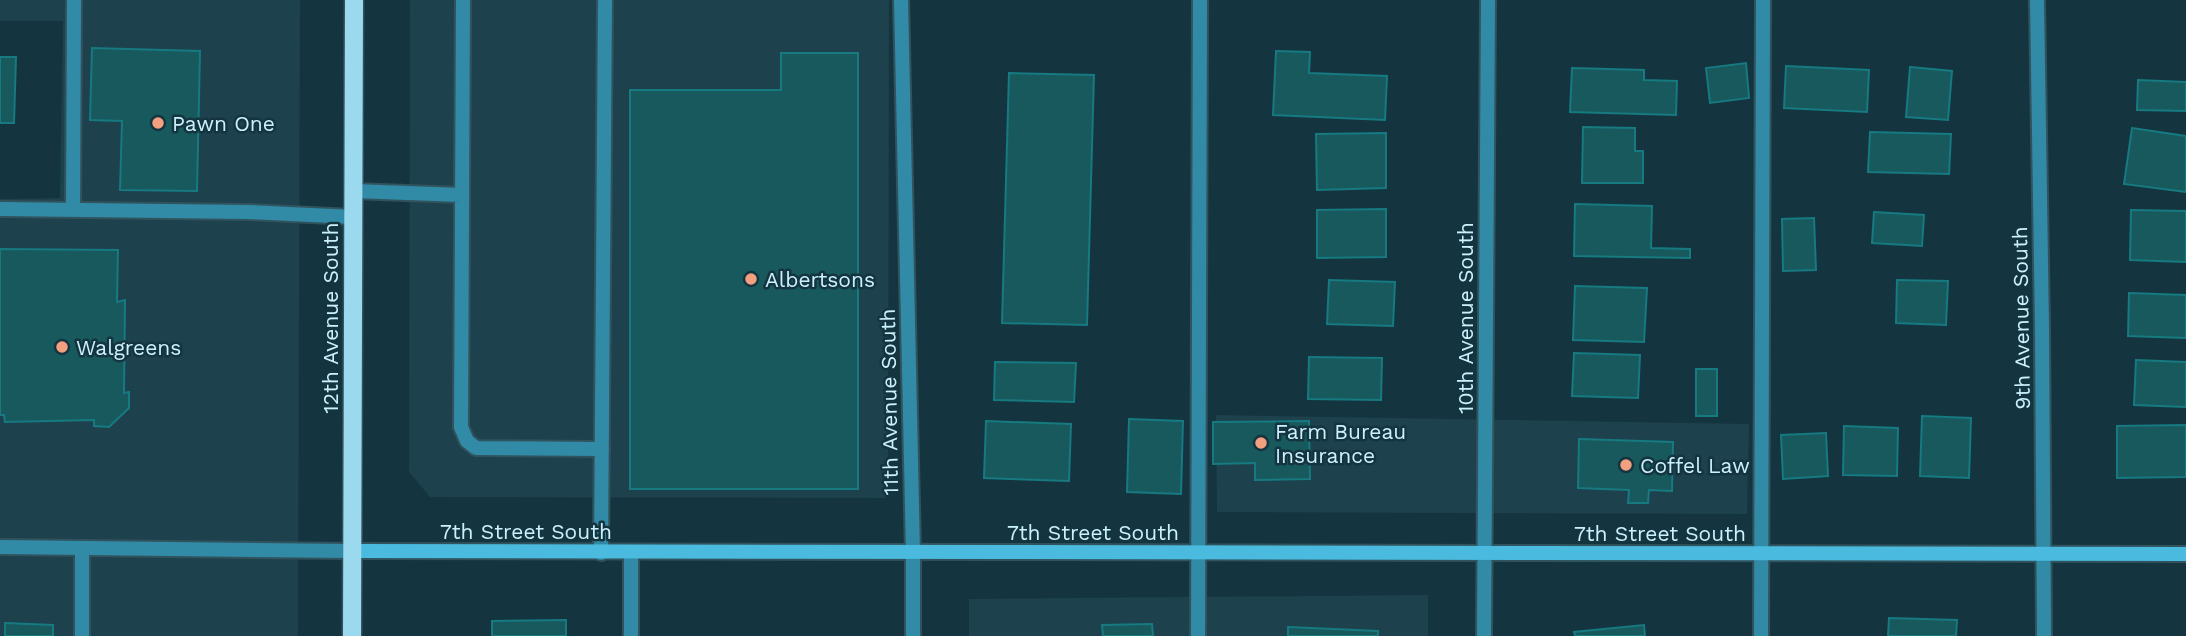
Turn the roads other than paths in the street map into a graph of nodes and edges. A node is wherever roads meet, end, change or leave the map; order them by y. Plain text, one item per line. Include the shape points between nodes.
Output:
1 (74, 0) edge
2 (354, 0) edge
3 (463, 0) edge
4 (605, 0) edge
5 (901, 0) edge
6 (1200, 0) edge
7 (1488, 0) edge
8 (1763, 0) edge
9 (2037, 0) edge
10 (353, 191) junction
11 (462, 195) junction
12 (0, 209) edge
13 (73, 209) junction
14 (353, 217) junction
15 (602, 449) junction
16 (0, 547) edge
17 (82, 550) junction
18 (352, 551) junction
19 (601, 552) junction
20 (631, 552) junction
21 (913, 553) junction
22 (2044, 553) junction
23 (1198, 554) junction
24 (1485, 554) junction
25 (1761, 554) junction
26 (2186, 554) edge
27 (82, 636) edge
28 (352, 636) edge
29 (631, 636) edge
30 (913, 636) edge
31 (1198, 636) edge
32 (1484, 636) edge
33 (1761, 636) edge
34 (2044, 636) edge

1 - 13 street
2 - 10 main road, 12th Avenue South
3 - 11 street
4 - 15 street
5 - 21 street, 11th Avenue South
6 - 23 street
7 - 24 street, 10th Avenue South
8 - 25 street
9 - 22 street, 9th Avenue South
10 - 11 street
10 - 14 main road, 12th Avenue South
11 - 15 street via 461,427 467,441 476,448
12 - 13 street
13 - 14 street
14 - 18 main road, 12th Avenue South
15 - 19 street
16 - 17 street, 7th Street South
17 - 18 street, 7th Street South
17 - 27 street
18 - 19 main road, 7th Street South
18 - 28 main road, 12th Avenue South
19 - 20 main road, 7th Street South
20 - 21 main road, 7th Street South
20 - 29 street
21 - 23 main road, 7th Street South
21 - 30 street, 11th Avenue South
22 - 25 main road, 7th Street South
22 - 26 main road, 7th Street South
22 - 34 street, 9th Avenue South
23 - 24 main road, 7th Street South
23 - 31 street
24 - 25 main road, 7th Street South
24 - 32 street, 10th Avenue South
25 - 33 street

